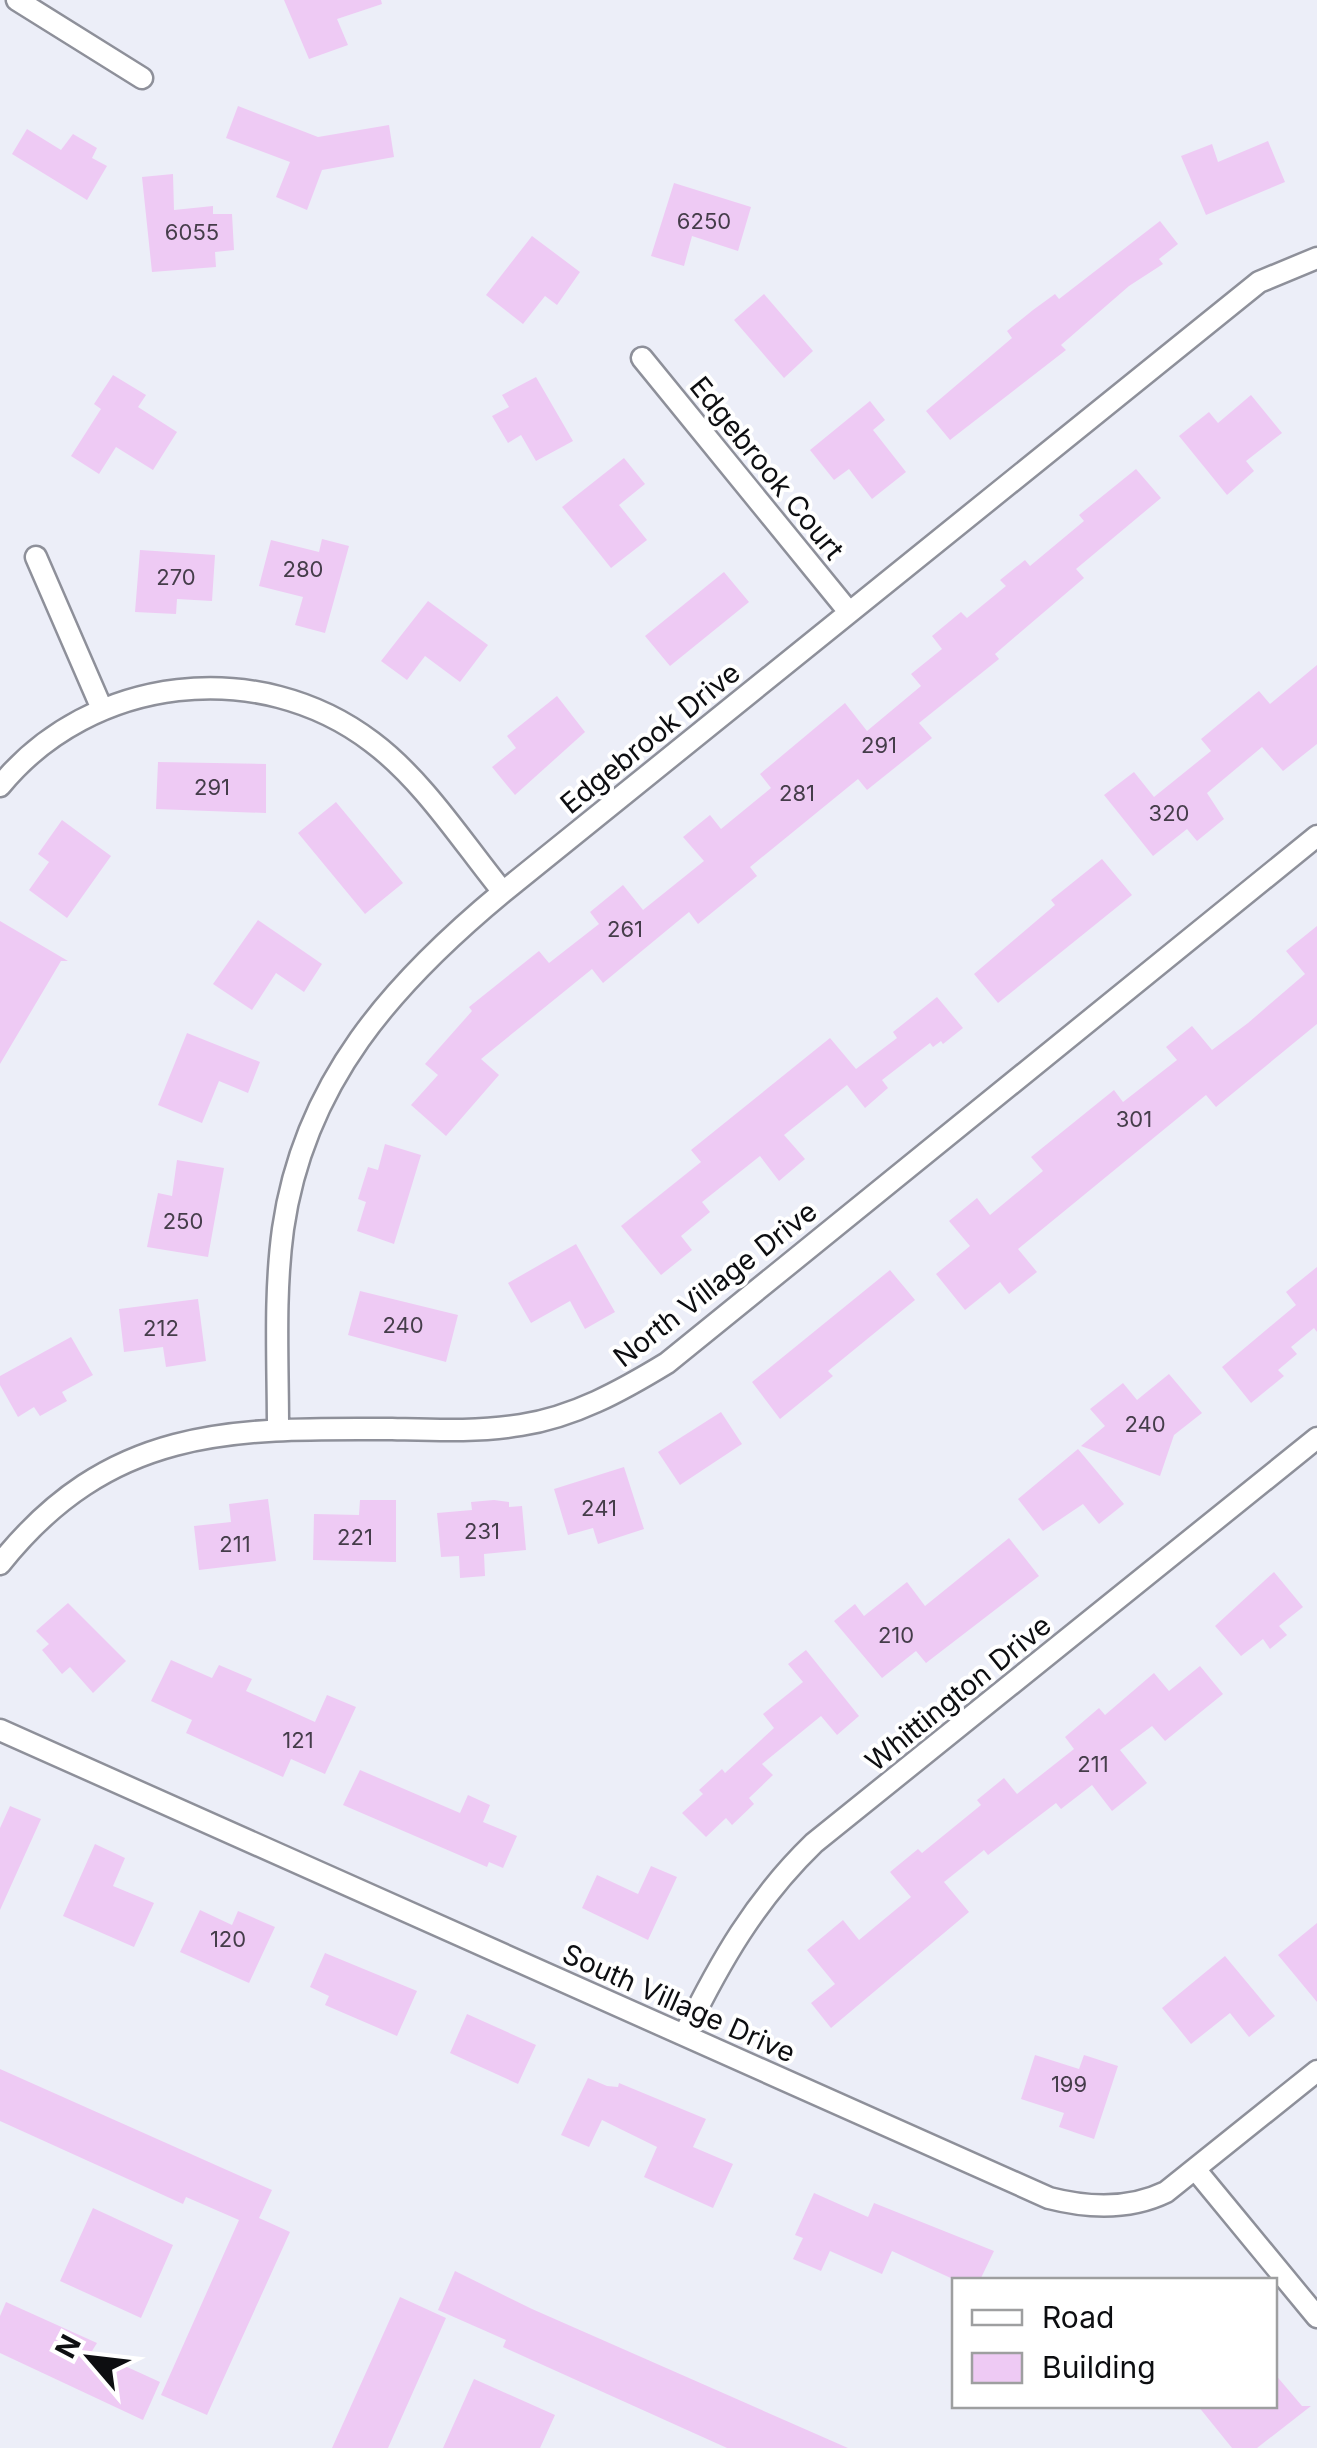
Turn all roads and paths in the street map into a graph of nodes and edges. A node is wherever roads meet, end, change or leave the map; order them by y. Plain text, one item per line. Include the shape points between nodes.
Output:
1 (17, 0) edge
2 (142, 78) dead end
3 (1317, 258) edge
4 (642, 358) dead end
5 (36, 557) dead end
6 (849, 612) junction
7 (102, 709) junction
8 (0, 786) edge
9 (1317, 836) edge
10 (503, 892) junction
11 (278, 1428) junction
12 (1317, 1438) edge
13 (0, 1564) edge
14 (0, 1730) edge
15 (684, 2036) junction
16 (1317, 2071) edge
17 (1195, 2169) junction
18 (1317, 2317) edge

1 - 2 street
3 - 6 street, Edgebrook Drive via 1259,282
4 - 6 street, Edgebrook Court
5 - 7 street
6 - 10 street, Edgebrook Drive
7 - 8 street via 36,750
7 - 10 street via 197,687 270,694 311,708 358,733 400,767
9 - 11 street, North Village Drive via 666,1362 618,1392 566,1414 483,1430
10 - 11 street, Edgebrook Drive via 404,980 344,1061 317,1115 284,1226 277,1292
11 - 13 street, North Village Drive via 176,1443 124,1464 45,1516
12 - 15 street, Whittington Drive via 814,1843 752,1910
14 - 15 street, South Village Drive
15 - 17 street, South Village Drive via 1048,2198 1075,2205 1147,2201
16 - 17 street, South Village Drive
17 - 18 street

